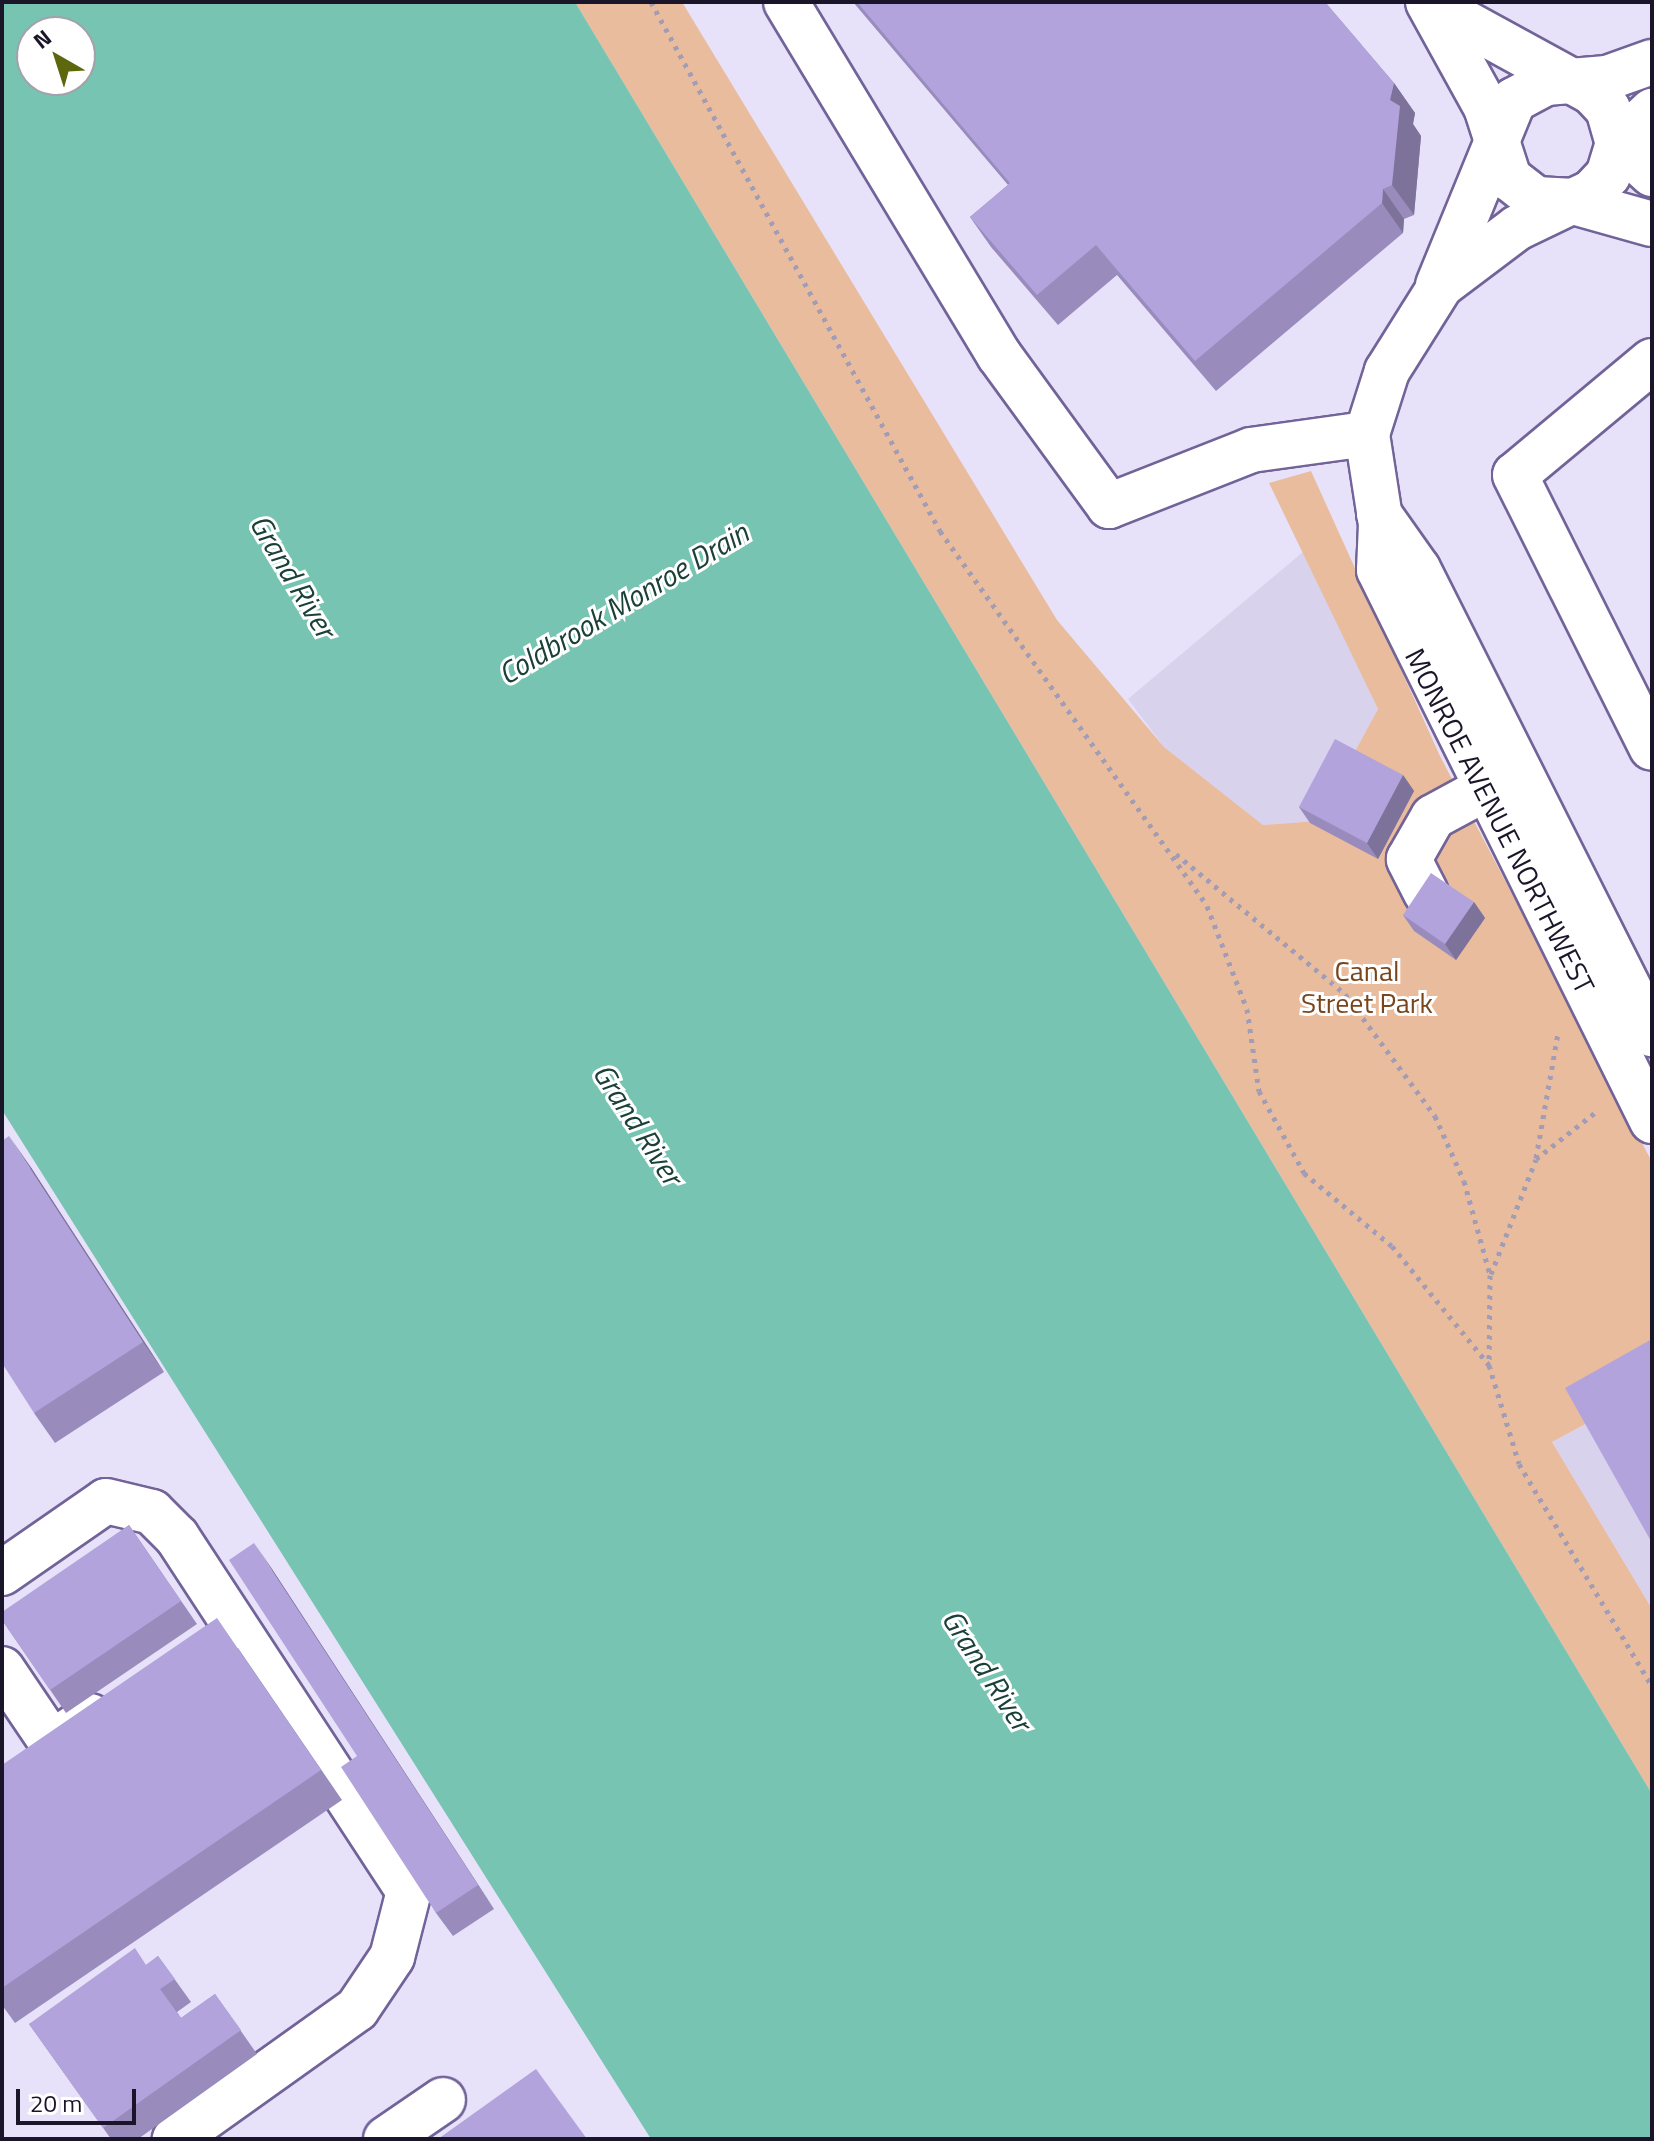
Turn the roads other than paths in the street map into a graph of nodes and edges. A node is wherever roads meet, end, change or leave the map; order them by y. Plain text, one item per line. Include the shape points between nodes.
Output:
1 (786, 2) edge
2 (1430, 3) edge
3 (1652, 62) edge
4 (1570, 83) junction
5 (1652, 111) edge
6 (1498, 138) junction
7 (1618, 143) junction
8 (1652, 174) edge
9 (1570, 201) junction
10 (1652, 224) edge
11 (1436, 291) junction
12 (1652, 361) edge
13 (1367, 434) junction
14 (1379, 514) junction
15 (1652, 748) edge
16 (1483, 790) junction
17 (1426, 893) edge
18 (1652, 1034) edge
19 (1652, 1121) edge
20 (2, 1573) edge
21 (232, 1619) junction
22 (193, 1645) edge
23 (2, 1669) edge
24 (129, 1690) edge
25 (443, 2100) dead end
26 (175, 2139) edge
27 (386, 2139) edge

1 - 13 main road via 999,355 1109,506 1251,450
2 - 4 main road
2 - 6 main road
3 - 4 main road
4 - 6 main road via 1524,93 1507,109
4 - 7 main road via 1601,100
5 - 7 main road
6 - 9 main road via 1502,167 1517,187 1547,202
6 - 11 main road, MONROE AVENUE NORTHWEST
7 - 8 main road
7 - 9 main road, MONROE AVENUE NORTHWEST via 1601,185
9 - 10 main road
9 - 11 main road, MONROE AVENUE NORTHWEST via 1511,233
11 - 13 main road, MONROE AVENUE NORTHWEST via 1382,380
12 - 15 main road via 1515,475
13 - 14 main road, MONROE AVENUE NORTHWEST
14 - 16 main road, MONROE AVENUE NORTHWEST via 1380,577
14 - 18 main road, MONROE AVENUE NORTHWEST via 1418,569
16 - 17 main road via 1409,832 1409,859
16 - 19 main road, MONROE AVENUE NORTHWEST
20 - 21 main road via 106,1501 128,1503 152,1512 177,1537
21 - 22 main road
21 - 26 main road via 409,1891 392,1957 357,2009
23 - 24 main road via 52,1743
25 - 27 main road

